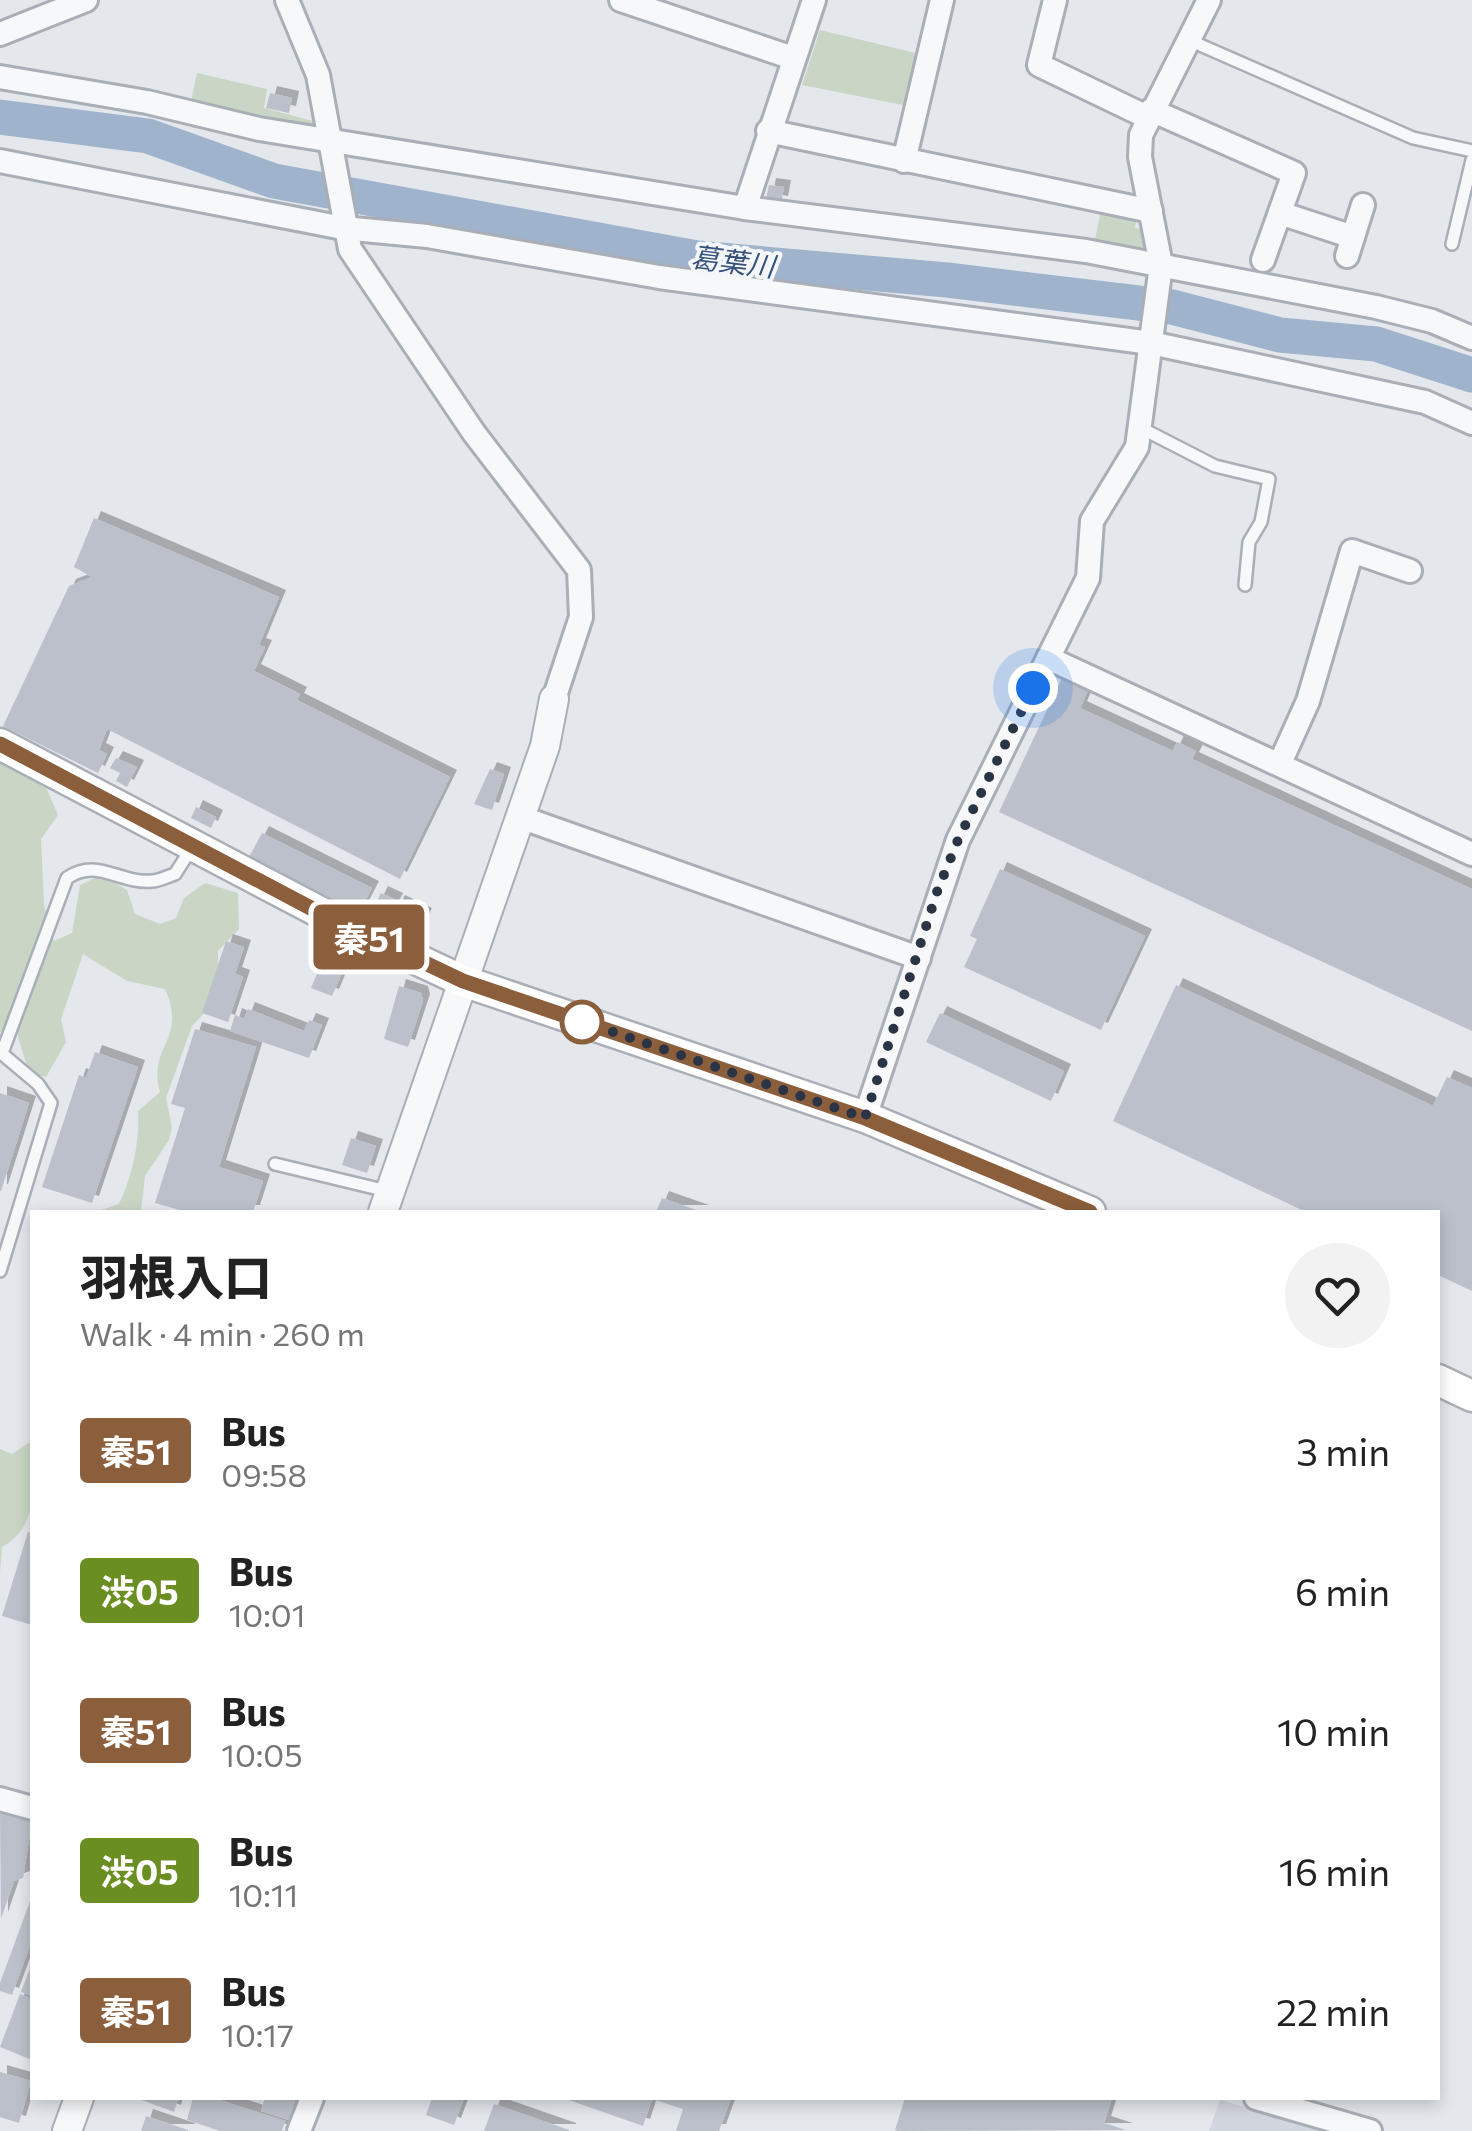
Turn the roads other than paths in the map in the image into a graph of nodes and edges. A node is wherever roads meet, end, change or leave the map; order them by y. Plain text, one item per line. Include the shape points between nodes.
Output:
1 (86, 0) edge
2 (287, 0) edge
3 (621, 0) edge
4 (814, 0) edge
5 (942, 0) edge
6 (1055, 0) edge
7 (1209, 0) edge
8 (665, 8) edge
9 (0, 34) edge
10 (1191, 41) junction
11 (793, 58) junction
12 (0, 78) edge
13 (1149, 113) junction
14 (768, 132) junction
15 (332, 139) junction
16 (1472, 151) edge
17 (1472, 160) edge
18 (0, 161) edge
19 (904, 161) junction
20 (1363, 205) dead end
21 (744, 208) junction
22 (1151, 210) junction
23 (1280, 213) junction
24 (342, 222) junction
25 (1452, 244) dead end
26 (1263, 260) dead end
27 (1161, 265) junction
28 (1472, 338) edge
29 (1150, 342) junction
30 (1472, 423) edge
31 (1141, 428) junction
32 (1410, 572) dead end
33 (1245, 584) dead end
34 (1048, 658) junction
35 (554, 699) joint
36 (0, 744) edge
37 (1280, 764) junction
38 (520, 817) junction
39 (192, 847) junction
40 (1472, 854) edge
41 (920, 958) junction
42 (463, 981) junction
43 (1, 1053) edge
44 (865, 1118) junction
45 (275, 1164) dead end
46 (387, 1202) edge
47 (1085, 1210) edge
48 (0, 1271) edge
49 (1440, 1381) edge
50 (1472, 1396) edge
51 (0, 1799) edge
52 (30, 1807) edge
53 (78, 2100) edge
54 (311, 2100) edge
55 (1263, 2100) edge
56 (67, 2131) edge
57 (299, 2131) edge
58 (1370, 2131) edge

1 - 9 street
2 - 15 street via 318,75
3 - 8 street
4 - 11 street
5 - 19 street
6 - 13 street via 1039,65
7 - 10 street
8 - 11 street
10 - 13 street
10 - 16 lane via 1412,138
11 - 14 street
12 - 15 street
13 - 22 street via 1140,156
13 - 23 street via 1294,174
14 - 19 street
14 - 21 street
15 - 21 street
15 - 24 street
17 - 25 lane
18 - 24 street
19 - 22 street
20 - 23 street via 1350,247
21 - 27 street
22 - 27 street
23 - 26 street
24 - 29 street via 659,277
24 - 35 street via 360,268 474,434 579,570 581,616
27 - 28 street via 1432,321
27 - 29 street
29 - 30 street via 1425,402
29 - 31 street
31 - 33 lane via 1214,466 1268,478
31 - 34 street via 1138,447 1092,522 1088,578
32 - 37 street via 1352,551 1308,700
34 - 37 street
34 - 41 street via 958,840
35 - 38 street
36 - 39 main road
37 - 40 street
38 - 41 street
38 - 42 street
39 - 42 main road
39 - 43 lane via 176,874 151,881 99,868 66,878
41 - 44 street
42 - 44 main road
42 - 46 street
43 - 48 lane via 51,1104
44 - 47 main road
45 - 46 lane
49 - 50 main road
51 - 52 street
53 - 56 street
54 - 57 street
55 - 58 street

